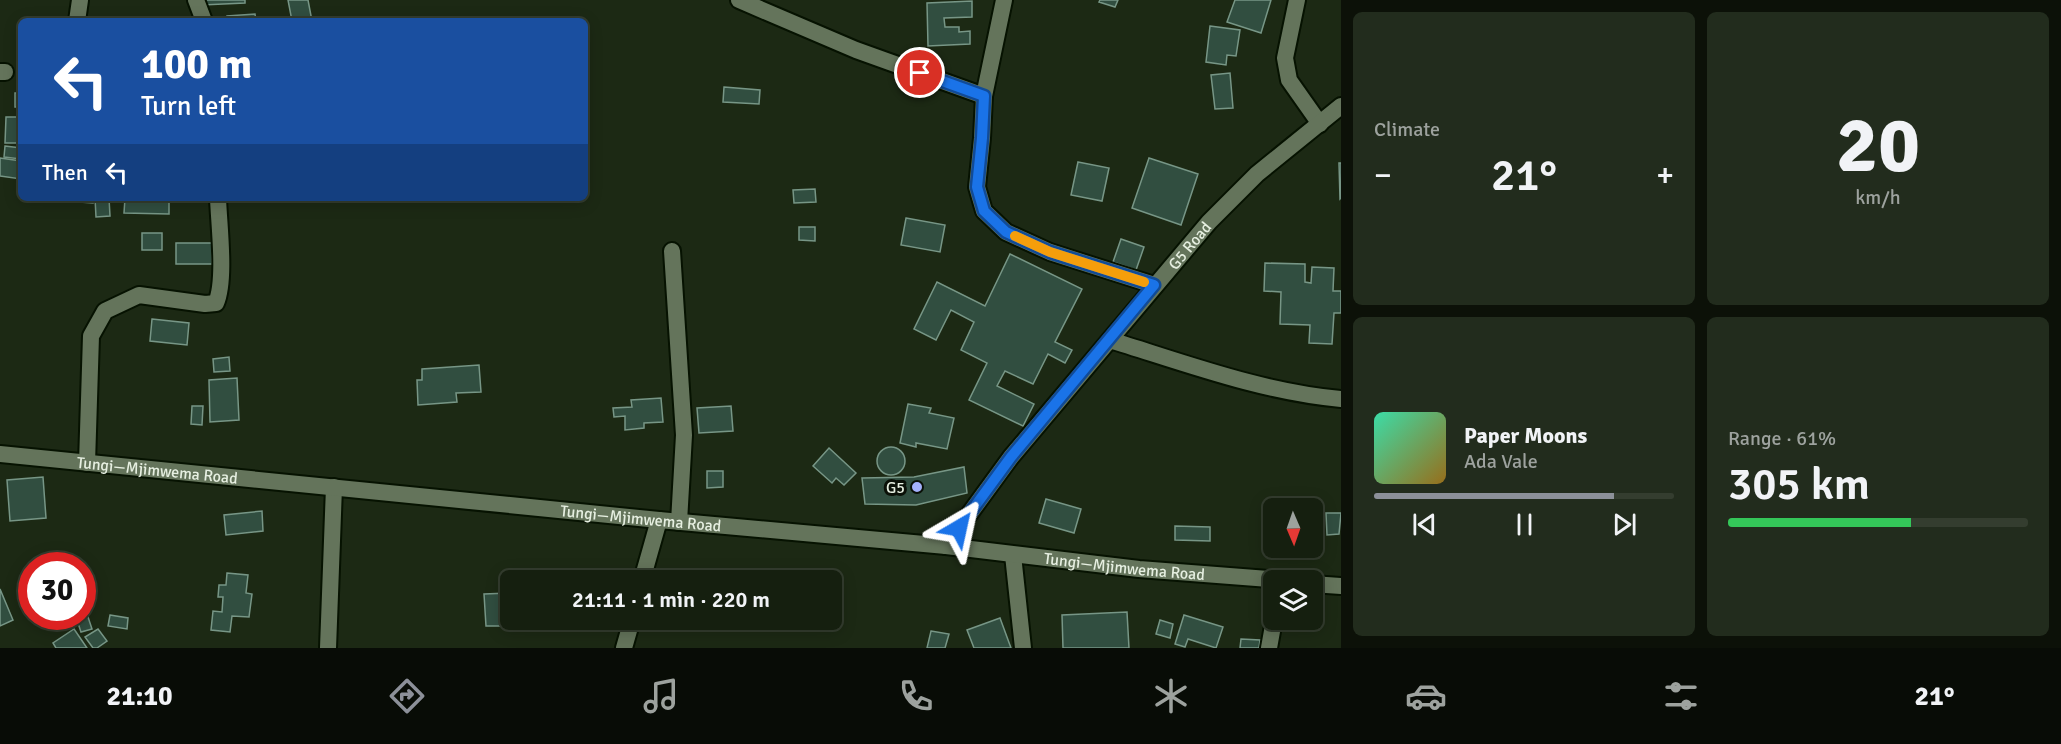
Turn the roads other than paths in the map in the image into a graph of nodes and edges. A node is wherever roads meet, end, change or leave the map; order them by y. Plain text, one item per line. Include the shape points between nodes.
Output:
1 (80, 0) edge
2 (196, 0) edge
3 (739, 0) edge
4 (1004, 0) edge
5 (1297, 0) edge
6 (77, 18) edge
7 (203, 18) edge
8 (984, 96) junction
9 (1341, 106) edge
10 (1320, 124) junction
11 (218, 201) edge
12 (672, 251) dead end
13 (1154, 285) junction
14 (1110, 340) junction
15 (1341, 399) edge
16 (0, 454) edge
17 (87, 462) junction
18 (334, 487) junction
19 (659, 520) junction
20 (680, 522) junction
21 (946, 546) junction
22 (1013, 555) junction
23 (645, 570) edge
24 (1263, 579) edge
25 (1323, 585) edge
26 (1341, 586) edge
27 (629, 630) edge
28 (1272, 630) edge
29 (328, 648) edge
30 (624, 648) edge
31 (1023, 648) edge
32 (1269, 648) edge

1 - 6 street
2 - 7 street
3 - 8 street via 856,50
4 - 8 street
5 - 10 street via 1285,58 1289,80
8 - 13 street via 977,187 984,211 1006,232 1050,252
9 - 10 street, G5 Road
10 - 13 street, G5 Road via 1257,174
11 - 17 street via 221,279 216,303 139,295 105,311 91,336
12 - 20 street via 684,435
13 - 14 street, G5 Road
14 - 15 street via 1258,384
14 - 21 street, G5 Road via 1011,457
16 - 17 street, Tungi—Mjimwema Road
17 - 18 street, Tungi—Mjimwema Road
18 - 19 street, Tungi—Mjimwema Road
18 - 29 street
19 - 20 street, Tungi—Mjimwema Road
19 - 23 street
20 - 21 street, Tungi—Mjimwema Road
21 - 22 street, Tungi—Mjimwema Road
22 - 24 street, Tungi—Mjimwema Road
22 - 31 street
25 - 26 street
27 - 30 street
28 - 32 street

